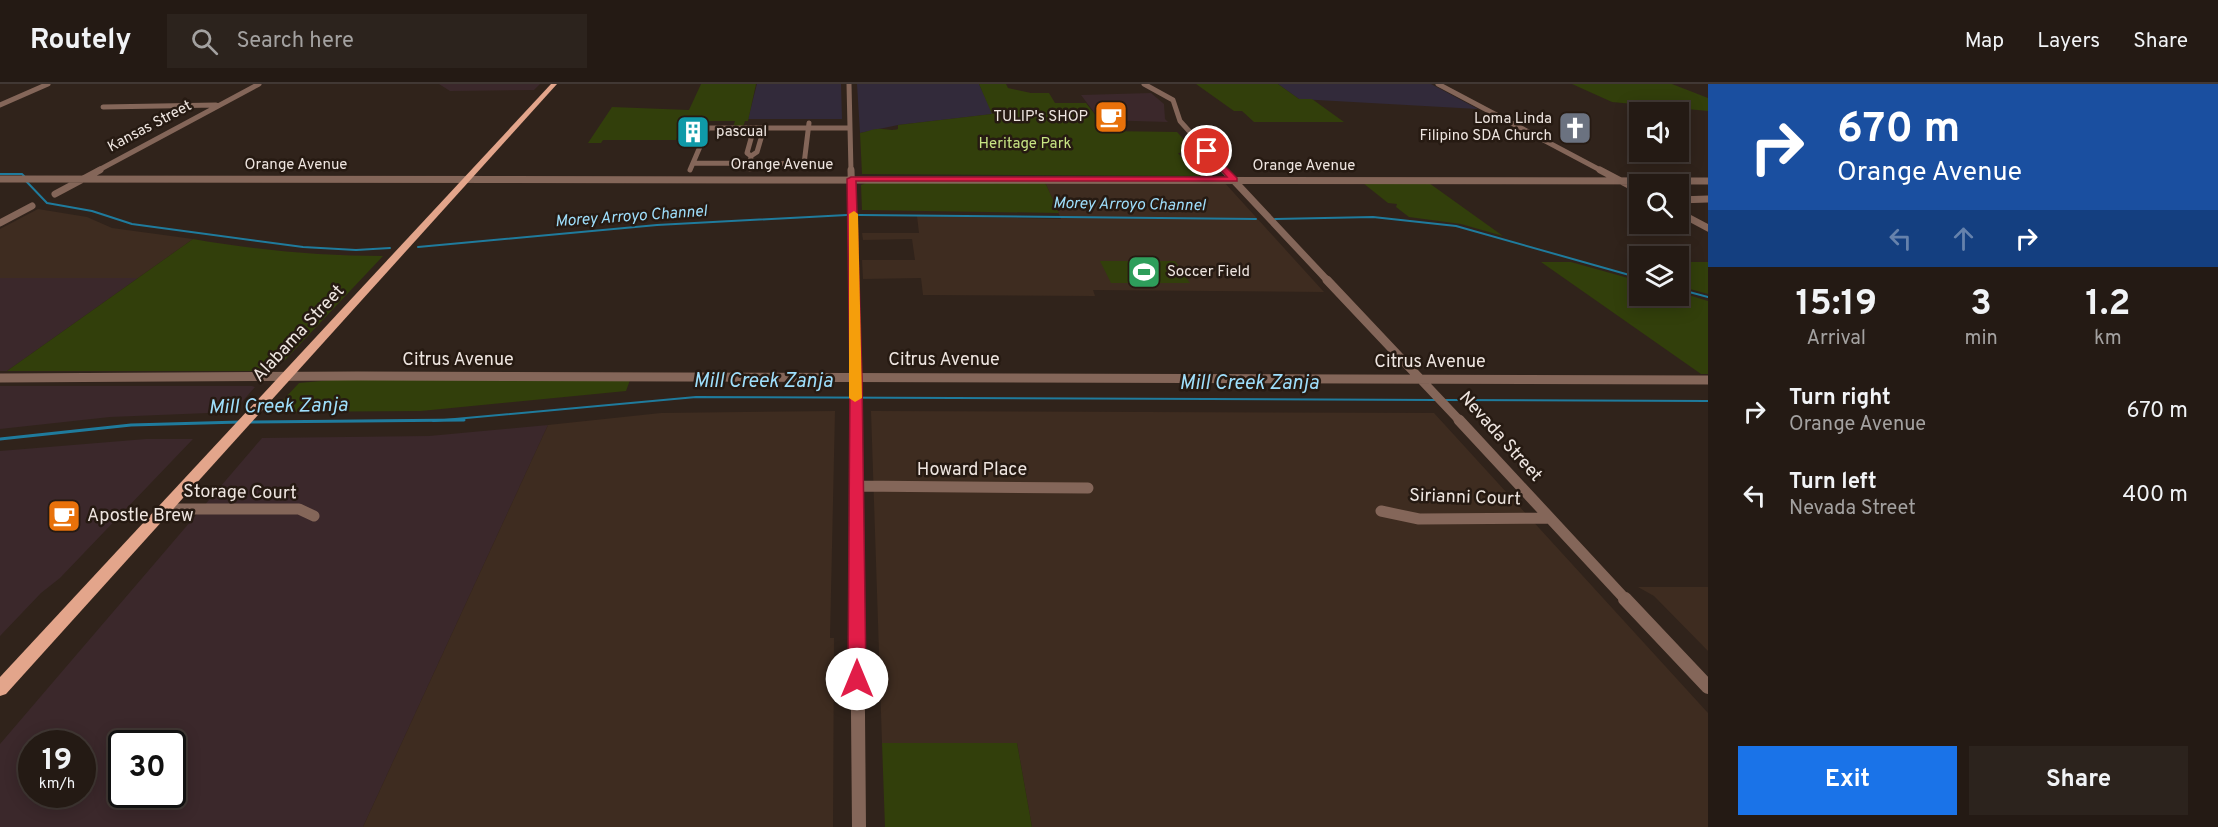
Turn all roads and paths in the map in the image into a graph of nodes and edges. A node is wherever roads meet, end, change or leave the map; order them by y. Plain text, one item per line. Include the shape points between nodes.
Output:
1 (48, 84) edge
2 (259, 84) edge
3 (554, 84) edge
4 (849, 84) edge
5 (1144, 84) edge
6 (1438, 84) edge
7 (0, 105) edge
8 (219, 105) junction
9 (103, 107) dead end
10 (809, 126) junction
11 (688, 128) dead end
12 (708, 128) junction
13 (754, 128) junction
14 (764, 128) junction
15 (850, 128) junction
16 (751, 160) junction
17 (804, 164) junction
18 (825, 164) dead end
19 (0, 179) edge
20 (84, 179) junction
21 (468, 179) junction
22 (747, 179) junction
23 (851, 179) junction
24 (1234, 180) junction
25 (1619, 180) junction
26 (1708, 180) edge
27 (1629, 185) edge
28 (55, 194) dead end
29 (1708, 199) edge
30 (1689, 200) edge
31 (32, 206) dead end
32 (1689, 218) edge
33 (0, 223) edge
34 (1708, 228) edge
35 (0, 378) edge
36 (285, 378) junction
37 (1422, 378) junction
38 (1708, 380) edge
39 (856, 381) junction
40 (856, 486) junction
41 (1088, 488) dead end
42 (164, 509) junction
43 (1381, 511) dead end
44 (314, 516) dead end
45 (1549, 518) junction
46 (1708, 687) edge
47 (0, 689) edge
48 (859, 827) edge

1 - 7 street
2 - 8 street, Kansas Street
3 - 21 main road, Alabama Street
4 - 15 street
5 - 24 street, Nevada Street via 1173,100 1180,121
6 - 25 street
8 - 9 street
8 - 20 street, Kansas Street
10 - 14 street
10 - 15 street
10 - 17 street
11 - 12 street
12 - 13 street
12 - 16 street via 692,167
13 - 14 street
13 - 16 street via 747,153
14 - 16 street
15 - 23 street
16 - 17 street
16 - 22 street
17 - 18 street
19 - 20 street, Orange Avenue
20 - 21 street, Orange Avenue
20 - 28 street, Kansas Street
21 - 22 street, Orange Avenue
21 - 36 main road, Alabama Street
22 - 23 street, Orange Avenue
23 - 24 street, Orange Avenue
23 - 39 street
24 - 25 street, Orange Avenue
24 - 37 street, Nevada Street
25 - 26 street, Orange Avenue
25 - 27 street
29 - 30 street
31 - 33 street
32 - 34 street
35 - 36 street, Citrus Avenue
36 - 39 street, Citrus Avenue
36 - 42 main road, Alabama Street
37 - 38 street, Citrus Avenue
37 - 39 street, Citrus Avenue
37 - 45 street, Nevada Street
39 - 40 street
40 - 41 street, Howard Place
40 - 48 street
42 - 44 street, Storage Court via 299,509
42 - 47 main road, Alabama Street
43 - 45 street, Sirianni Court via 1419,519
45 - 46 street, Nevada Street

